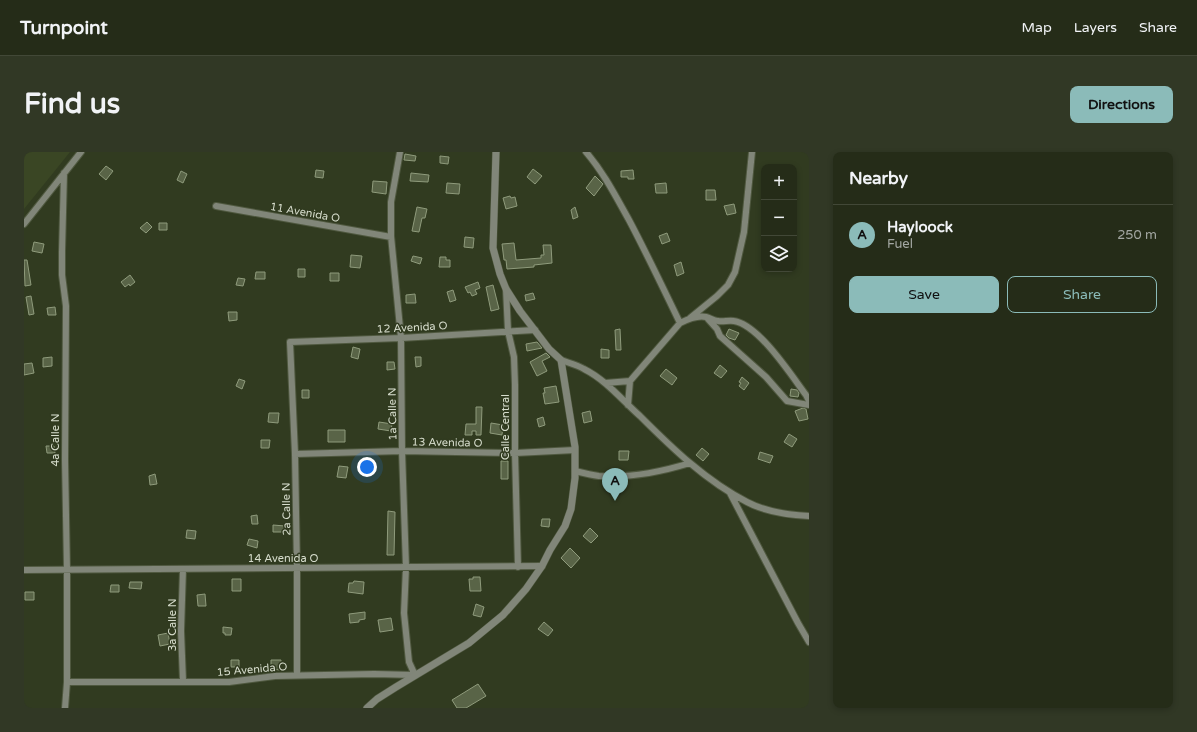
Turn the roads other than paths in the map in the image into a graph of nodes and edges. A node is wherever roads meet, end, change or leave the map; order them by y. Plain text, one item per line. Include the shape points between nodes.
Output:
1 (81, 152) edge
2 (400, 152) edge
3 (496, 152) edge
4 (586, 152) edge
5 (752, 152) edge
6 (64, 173) junction
7 (216, 206) dead end
8 (24, 224) edge
9 (391, 237) junction
10 (506, 289) junction
11 (690, 318) junction
12 (707, 318) junction
13 (680, 323) junction
14 (535, 330) junction
15 (508, 331) junction
16 (401, 338) junction
17 (290, 342) joint
18 (561, 360) junction
19 (630, 381) junction
20 (605, 383) junction
21 (809, 401) edge
22 (628, 405) junction
23 (809, 405) edge
24 (575, 450) junction
25 (402, 451) junction
26 (515, 453) junction
27 (295, 454) junction
28 (690, 463) junction
29 (575, 471) junction
30 (729, 491) junction
31 (809, 516) edge
32 (518, 566) junction
33 (542, 566) junction
34 (406, 567) junction
35 (297, 568) junction
36 (184, 569) junction
37 (24, 570) edge
38 (67, 570) junction
39 (809, 642) edge
40 (296, 675) junction
41 (415, 675) junction
42 (183, 681) junction
43 (67, 682) junction
44 (65, 708) edge
45 (367, 708) edge

1 - 6 street
2 - 9 street, 1a Calle N via 391,202
3 - 10 street via 493,248
4 - 13 street via 617,197
5 - 11 street via 744,232 734,272 728,285
6 - 8 street
6 - 38 street, 4a Calle N via 62,275 66,306
7 - 9 street, 11 Avenida O
9 - 16 street, 1a Calle N
10 - 14 street
10 - 15 street, Calle Central
11 - 12 street
11 - 13 street
12 - 21 street via 719,322 734,321 757,334
12 - 23 street via 720,336 766,377 787,401
13 - 19 street
14 - 15 street, 12 Avenida O
14 - 18 street
15 - 16 street, 12 Avenida O
15 - 26 street, Calle Central via 514,357
16 - 17 street, 12 Avenida O
16 - 25 street, 1a Calle N
17 - 27 street, 2a Calle N
18 - 20 street via 584,368
18 - 24 street
19 - 20 street
19 - 22 street
20 - 22 street
22 - 28 street
24 - 26 street, 13 Avenida O
24 - 29 street
25 - 26 street, 13 Avenida O
25 - 27 street, 13 Avenida O
25 - 34 street, 1a Calle N
26 - 32 street, Calle Central
27 - 35 street, 2a Calle N
28 - 29 street via 640,475 598,476
28 - 30 street
29 - 33 street via 571,509 565,526
30 - 31 street via 747,502 766,509 789,515
30 - 39 street
32 - 33 street, 14 Avenida O
32 - 34 street, 14 Avenida O
33 - 41 street via 503,615 469,643
34 - 35 street, 14 Avenida O
34 - 41 street, 1a Calle N via 404,613 409,662
35 - 36 street, 14 Avenida O
35 - 40 street, 2a Calle N
36 - 38 street, 14 Avenida O
36 - 42 street, 3a Calle N via 181,631
37 - 38 street, 14 Avenida O
38 - 43 street, 4a Calle N
40 - 41 street, 15 Avenida O
40 - 42 street, 15 Avenida O via 229,682
41 - 45 street
42 - 43 street, 15 Avenida O
43 - 44 street, 4a Calle N

